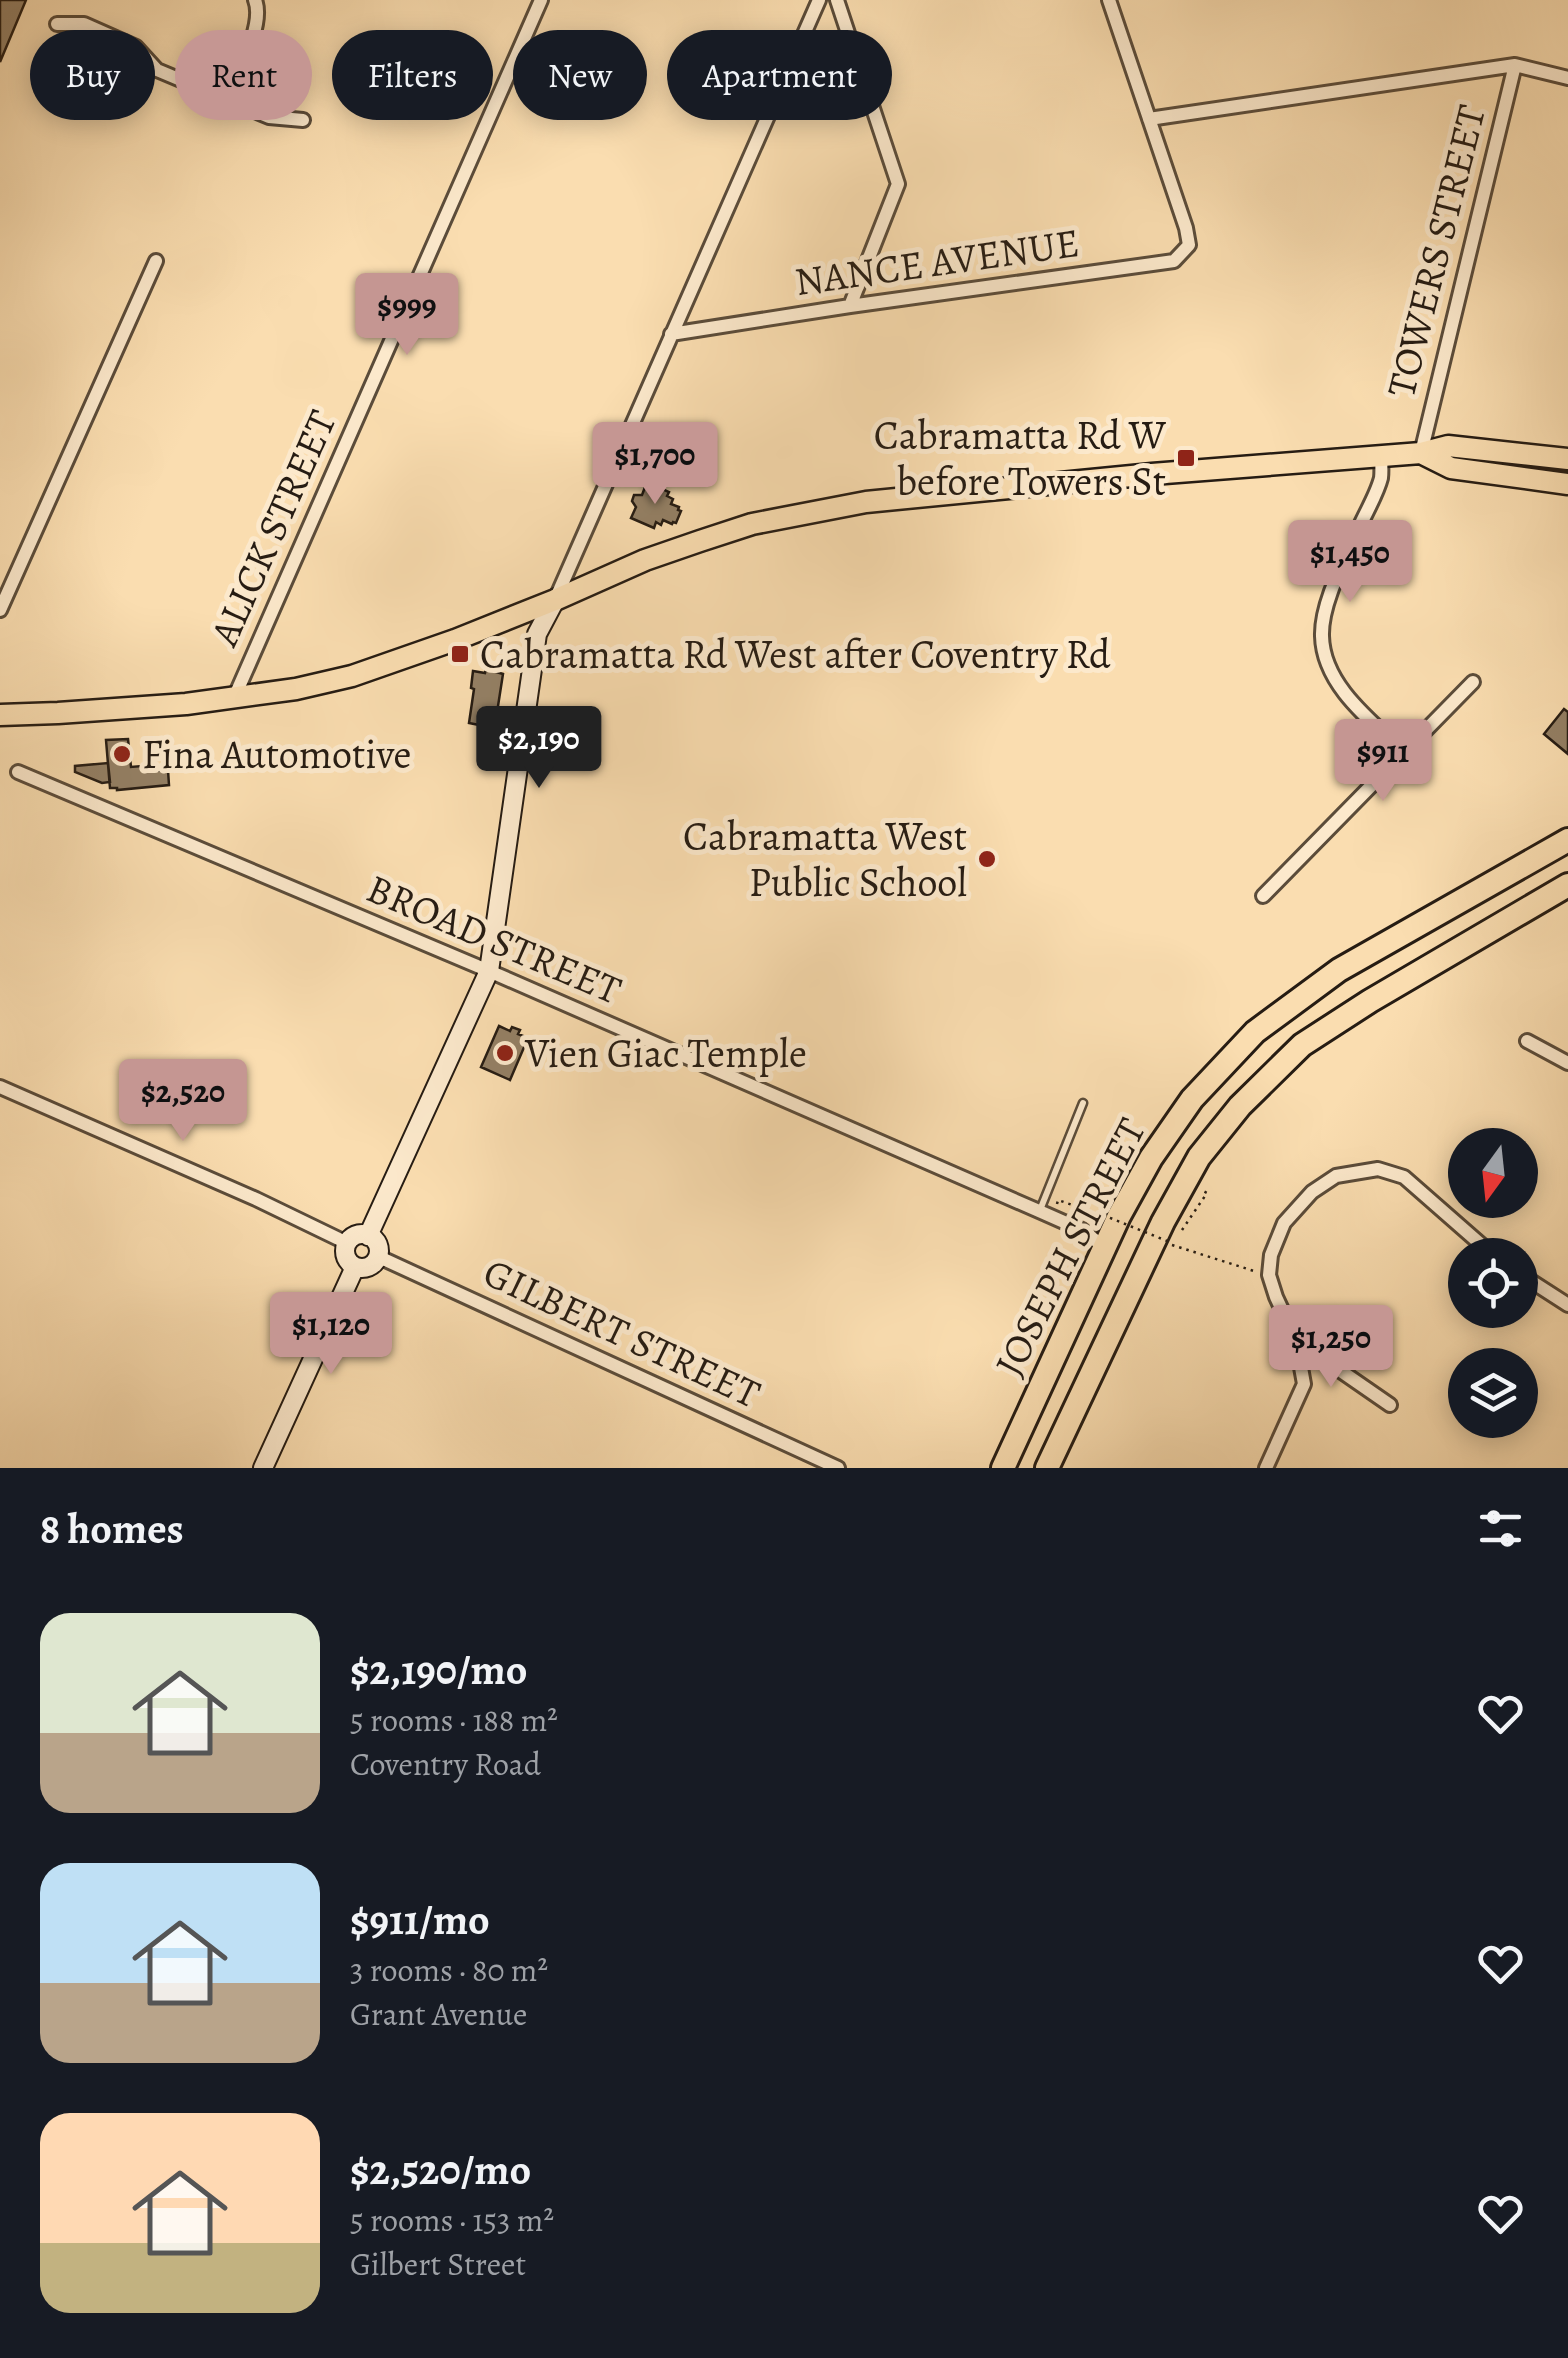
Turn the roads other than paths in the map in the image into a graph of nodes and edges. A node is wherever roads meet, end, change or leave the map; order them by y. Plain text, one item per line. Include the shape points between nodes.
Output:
1 (255, 0) edge
2 (541, 0) edge
3 (819, 0) edge
4 (837, 0) edge
5 (1109, 0) edge
6 (57, 24) dead end
7 (255, 30) edge
8 (1515, 65) junction
9 (175, 78) edge
10 (1568, 78) edge
11 (1149, 119) junction
12 (156, 261) dead end
13 (850, 306) junction
14 (671, 334) junction
15 (1421, 453) junction
16 (1381, 455) junction
17 (1568, 459) edge
18 (1568, 484) edge
19 (554, 600) junction
20 (0, 610) edge
21 (1472, 682) dead end
22 (234, 698) junction
23 (0, 715) edge
24 (1404, 752) junction
25 (18, 772) dead end
26 (1568, 840) edge
27 (1568, 885) edge
28 (1262, 896) dead end
29 (489, 971) junction
30 (1527, 1041) dead end
31 (1568, 1064) edge
32 (0, 1087) edge
33 (1083, 1103) dead end
34 (1042, 1213) junction
35 (368, 1236) junction
36 (1474, 1238) edge
37 (347, 1243) junction
38 (1104, 1247) junction
39 (378, 1257) junction
40 (355, 1267) junction
41 (1538, 1286) edge
42 (1568, 1305) edge
43 (1296, 1340) junction
44 (1390, 1405) dead end
45 (264, 1468) edge
46 (838, 1468) edge
47 (1003, 1468) edge
48 (1047, 1468) edge
49 (1266, 1468) edge

1 - 7 street
2 - 22 street, ALICK STREET
3 - 14 street
4 - 13 street via 898,184
5 - 11 street
6 - 9 street via 84,24 136,47 157,70
8 - 10 street
8 - 11 street
8 - 15 street, TOWERS STREET
11 - 13 street, NANCE AVENUE via 1186,228 1189,246 1174,261
12 - 20 street
13 - 14 street, NANCE AVENUE
14 - 19 street
15 - 16 main road
15 - 17 main road via 1448,446
15 - 18 main road via 1451,468
16 - 19 main road via 853,504 700,540
16 - 24 street via 1380,479 1322,635 1337,680
19 - 22 main road via 352,676
19 - 29 street via 537,634
21 - 24 street
22 - 23 main road
24 - 28 street
25 - 29 street, BROAD STREET
26 - 38 highway, JOSEPH STREET via 1339,970 1256,1032 1192,1098
27 - 48 highway, JOSEPH STREET via 1302,1045 1240,1106 1199,1157 1163,1222
29 - 34 street, BROAD STREET
29 - 35 street
30 - 31 street
32 - 37 street
33 - 34 lane
34 - 38 street, BROAD STREET
35 - 37 street
35 - 39 street
36 - 43 street via 1404,1177 1378,1169 1336,1176 1284,1223 1271,1255 1276,1297
37 - 40 street via 347,1259
38 - 47 highway, JOSEPH STREET
39 - 40 street via 372,1266
39 - 46 street, GILBERT STREET
40 - 45 street
41 - 42 street
43 - 44 street
43 - 49 street via 1304,1384

